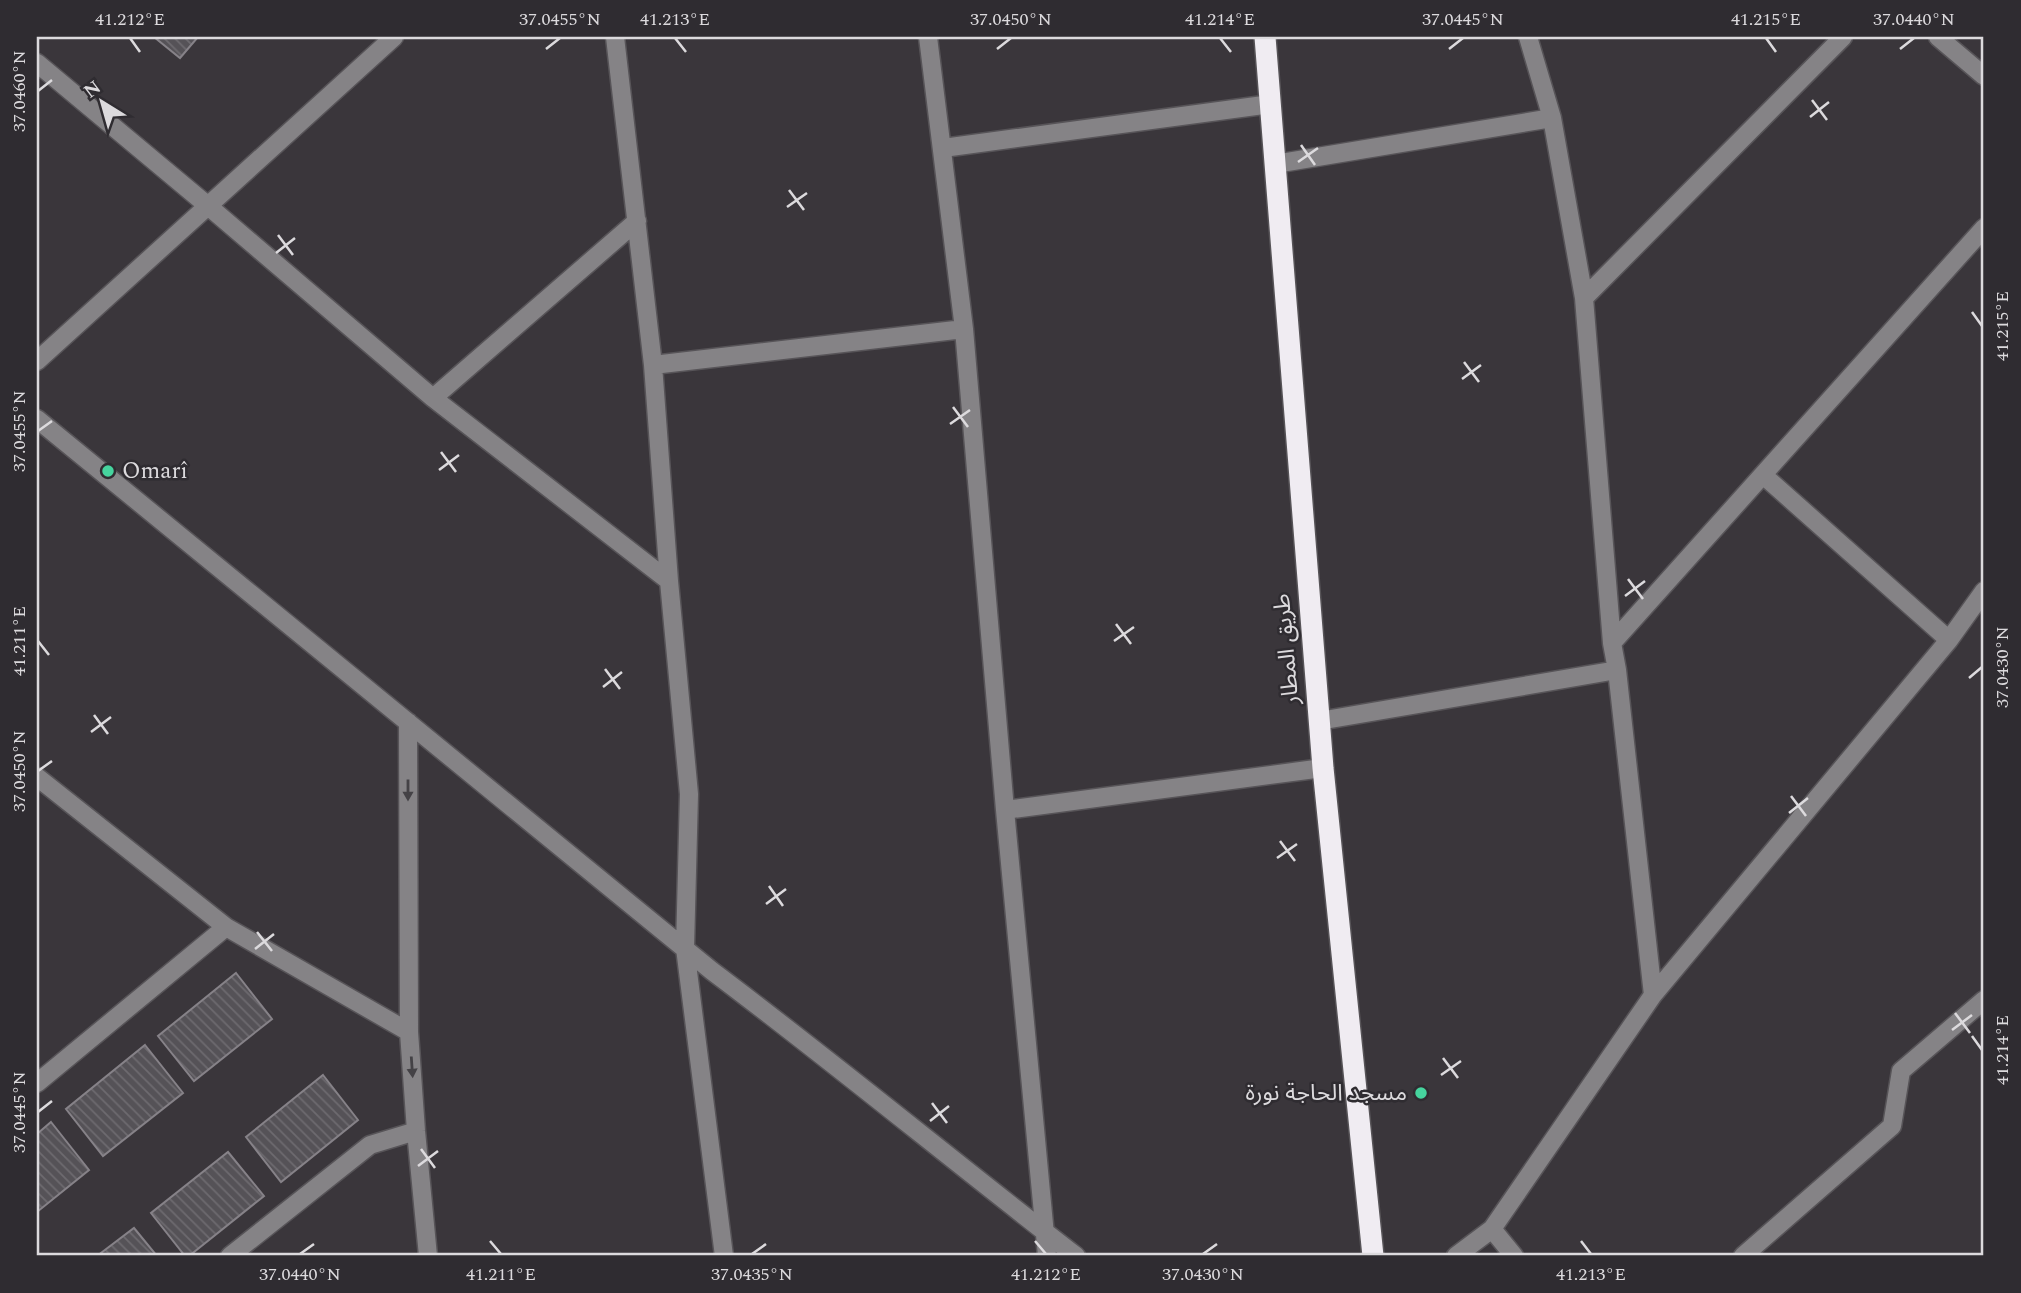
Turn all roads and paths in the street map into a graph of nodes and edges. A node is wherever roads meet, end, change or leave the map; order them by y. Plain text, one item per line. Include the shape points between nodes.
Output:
1 (394, 37) edge
2 (615, 37) edge
3 (928, 37) edge
4 (1265, 37) edge
5 (1528, 37) edge
6 (1843, 37) edge
7 (1938, 37) edge
8 (37, 64) edge
9 (1984, 75) edge
10 (1270, 104) junction
11 (1552, 118) junction
12 (943, 149) junction
13 (1275, 164) junction
14 (207, 205) junction
15 (637, 221) junction
16 (1984, 228) edge
17 (1584, 298) junction
18 (964, 329) junction
19 (37, 361) edge
20 (653, 365) junction
21 (433, 398) junction
22 (37, 419) edge
23 (1763, 475) junction
24 (669, 581) junction
25 (1984, 591) edge
26 (1949, 640) junction
27 (1612, 643) junction
28 (1617, 670) junction
29 (1319, 721) junction
30 (408, 722) junction
31 (1323, 768) junction
32 (37, 777) edge
33 (1005, 810) junction
34 (226, 927) junction
35 (685, 948) junction
36 (1653, 995) junction
37 (1984, 1000) edge
38 (409, 1032) junction
39 (37, 1083) edge
40 (416, 1131) junction
41 (1492, 1229) junction
42 (1045, 1232) junction
43 (230, 1256) edge
44 (428, 1256) edge
45 (724, 1256) edge
46 (1047, 1256) edge
47 (1076, 1256) edge
48 (1373, 1256) edge
49 (1456, 1256) edge
50 (1514, 1256) edge
51 (1743, 1256) edge

1 - 14 street
2 - 15 street
3 - 12 street
4 - 10 highway, طريق المطار
5 - 11 street
6 - 17 street
7 - 9 street
8 - 14 street
10 - 12 street
10 - 13 highway, طريق المطار
11 - 13 street
11 - 17 street
12 - 18 street
13 - 29 highway, طريق المطار
14 - 19 street
14 - 21 street
15 - 20 street
15 - 21 street
16 - 23 street
17 - 27 street
18 - 20 street
18 - 33 street
20 - 24 street
21 - 24 street
22 - 30 street
23 - 26 street
23 - 27 street
24 - 35 street via 689,794
25 - 26 street
26 - 36 street
27 - 28 street
28 - 29 street
28 - 36 street
29 - 31 highway, طريق المطار
30 - 35 street
30 -> 38 street
31 - 33 street
31 - 48 highway, طريق المطار
32 - 34 street
33 - 42 street
34 - 38 street
34 - 39 street
35 - 42 street
35 - 45 street
36 - 41 street
37 - 51 street via 1901,1072 1892,1126
38 -> 40 street
40 - 43 street via 370,1145
40 - 44 street
41 - 49 street
41 - 50 street
42 - 46 street
42 - 47 street

